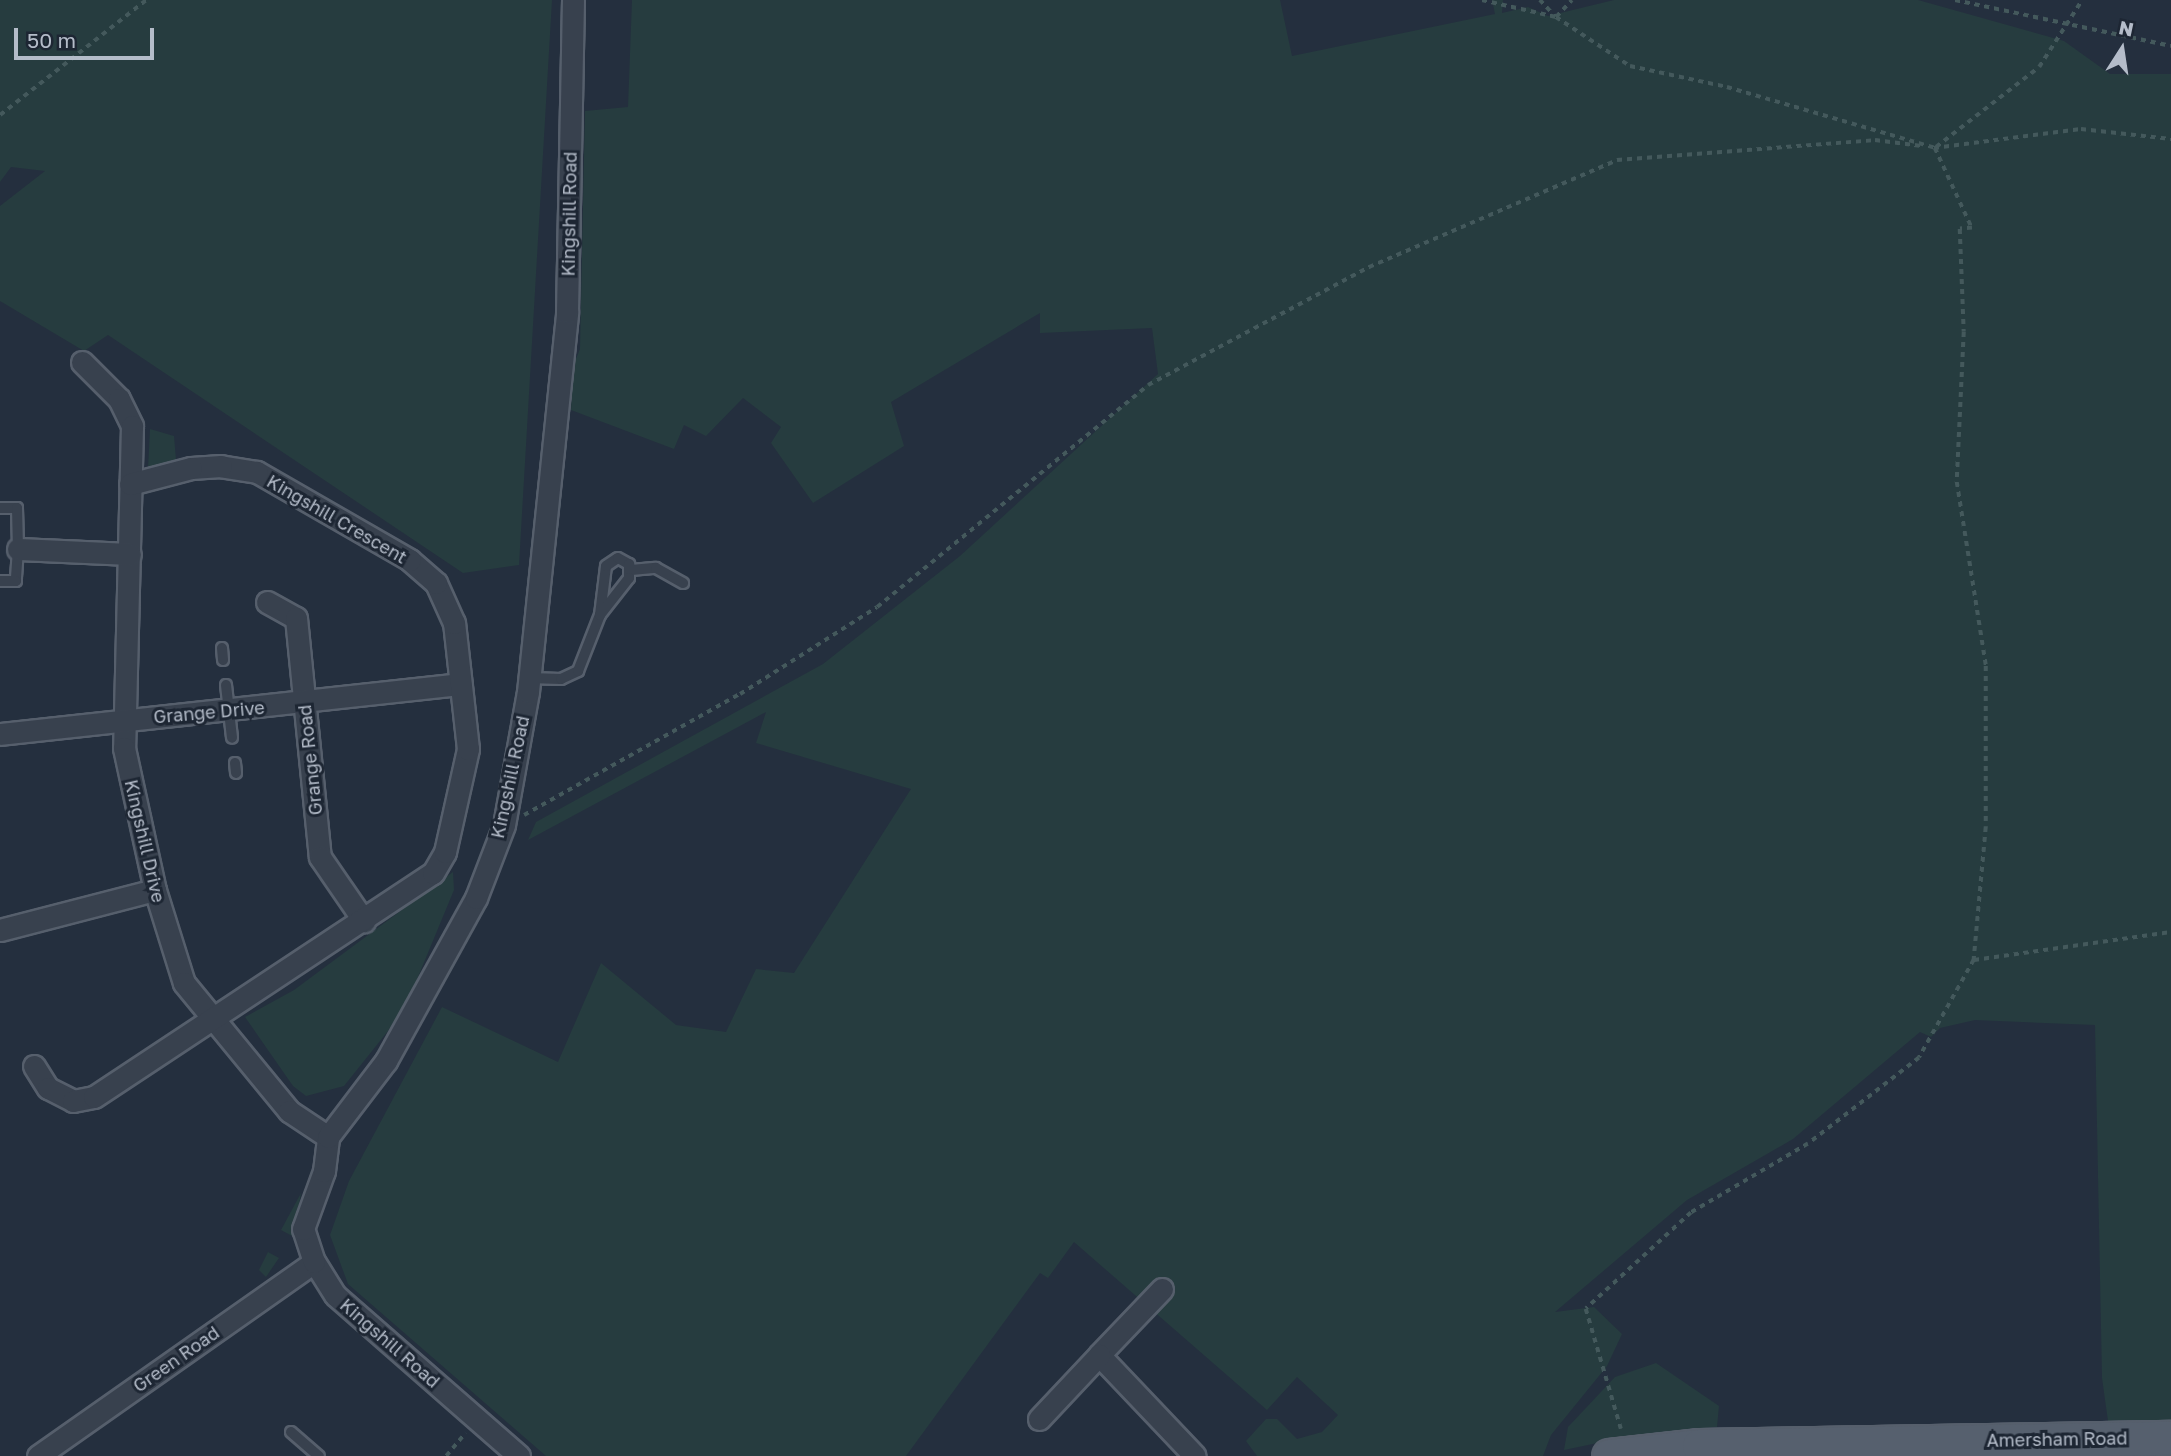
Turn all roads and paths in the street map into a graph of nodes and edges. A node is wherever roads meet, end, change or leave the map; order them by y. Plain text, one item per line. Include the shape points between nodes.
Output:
1 (146, 0) edge
2 (573, 0) edge
3 (1482, 0) edge
4 (1540, 0) edge
5 (1572, 0) edge
6 (1955, 0) edge
7 (2082, 0) edge
8 (1556, 17) junction
9 (2067, 24) junction
10 (2171, 46) edge
11 (0, 115) edge
12 (2171, 139) edge
13 (1935, 148) junction
14 (82, 362) dead end
15 (130, 484) junction
16 (0, 508) edge
17 (18, 549) junction
18 (130, 554) junction
19 (631, 570) junction
20 (0, 581) edge
21 (683, 583) dead end
22 (267, 602) dead end
23 (600, 615) junction
24 (529, 678) junction
25 (460, 684) junction
26 (226, 685) dead end
27 (304, 703) junction
28 (229, 710) junction
29 (124, 719) junction
30 (0, 734) edge
31 (232, 738) dead end
32 (504, 825) junction
33 (155, 890) junction
34 (364, 921) junction
35 (0, 930) edge
36 (2171, 932) edge
37 (1974, 960) junction
38 (211, 1020) junction
39 (34, 1066) dead end
40 (328, 1137) junction
41 (314, 1262) junction
42 (1162, 1289) dead end
43 (1099, 1354) junction
44 (477, 1419) junction
45 (1039, 1419) dead end
46 (291, 1432) dead end
47 (2171, 1438) edge
48 (2044, 1447) edge
49 (1619, 1454) edge
50 (38, 1456) edge
51 (319, 1456) edge
52 (446, 1456) edge
53 (519, 1456) edge
54 (1195, 1456) edge

1 - 11 path
2 - 24 street, Kingshill Road via 567,312
3 - 8 path
4 - 8 path
5 - 8 path
6 - 9 path
7 - 9 path
8 - 13 path via 1630,66 1727,87
9 - 10 path
9 - 13 path via 2039,67
12 - 13 path via 2081,129
13 - 32 path via 1875,140 1616,160 1369,267 1148,385 877,607 717,707
13 - 37 path via 1972,228 1960,229 1964,332 1957,482 1986,666 1986,827
14 - 15 street, Kingshill Drive via 119,399 132,426
15 - 18 street, Kingshill Drive
15 - 25 street, Kingshill Crescent via 191,468 221,466 257,472 410,560 436,583 454,623
16 - 17 lane via 17,508
17 - 18 street
17 - 20 lane via 16,581
18 - 29 street, Kingshill Drive
19 - 21 lane via 656,568
19 - 23 lane
19 - 23 lane via 618,558 606,566
22 - 27 street, Grange Road via 296,618
23 - 24 lane via 578,671 561,678
24 - 32 street, Kingshill Road
25 - 27 street, Grange Drive
25 - 34 street, Kingshill Crescent via 468,749 445,852 433,873
26 - 28 lane
27 - 28 street, Grange Drive
27 - 34 street, Grange Road via 320,857
28 - 29 street, Grange Drive
28 - 31 lane
29 - 30 street, Grange Drive
29 - 33 street, Kingshill Drive via 124,748
32 - 40 street, Kingshill Road via 476,898 386,1061
33 - 35 street
33 - 38 street, Kingshill Drive via 184,983
34 - 38 street, Kingshill Crescent
36 - 37 path
37 - 49 path via 1919,1058 1808,1144 1692,1213 1586,1309
38 - 39 street, Kingshill Crescent via 94,1097 73,1101 48,1088
38 - 40 street, Kingshill Drive via 289,1111
40 - 41 street, Kingshill Road via 324,1171 303,1229
41 - 44 street, Kingshill Road via 335,1295
41 - 50 street, Green Road
42 - 43 street
43 - 45 street
43 - 54 street
44 - 52 path
44 - 53 street, Kingshill Road
46 - 51 lane
47 - 48 main road, Amersham Road
48 - 49 main road, Amersham Road via 1828,1441

